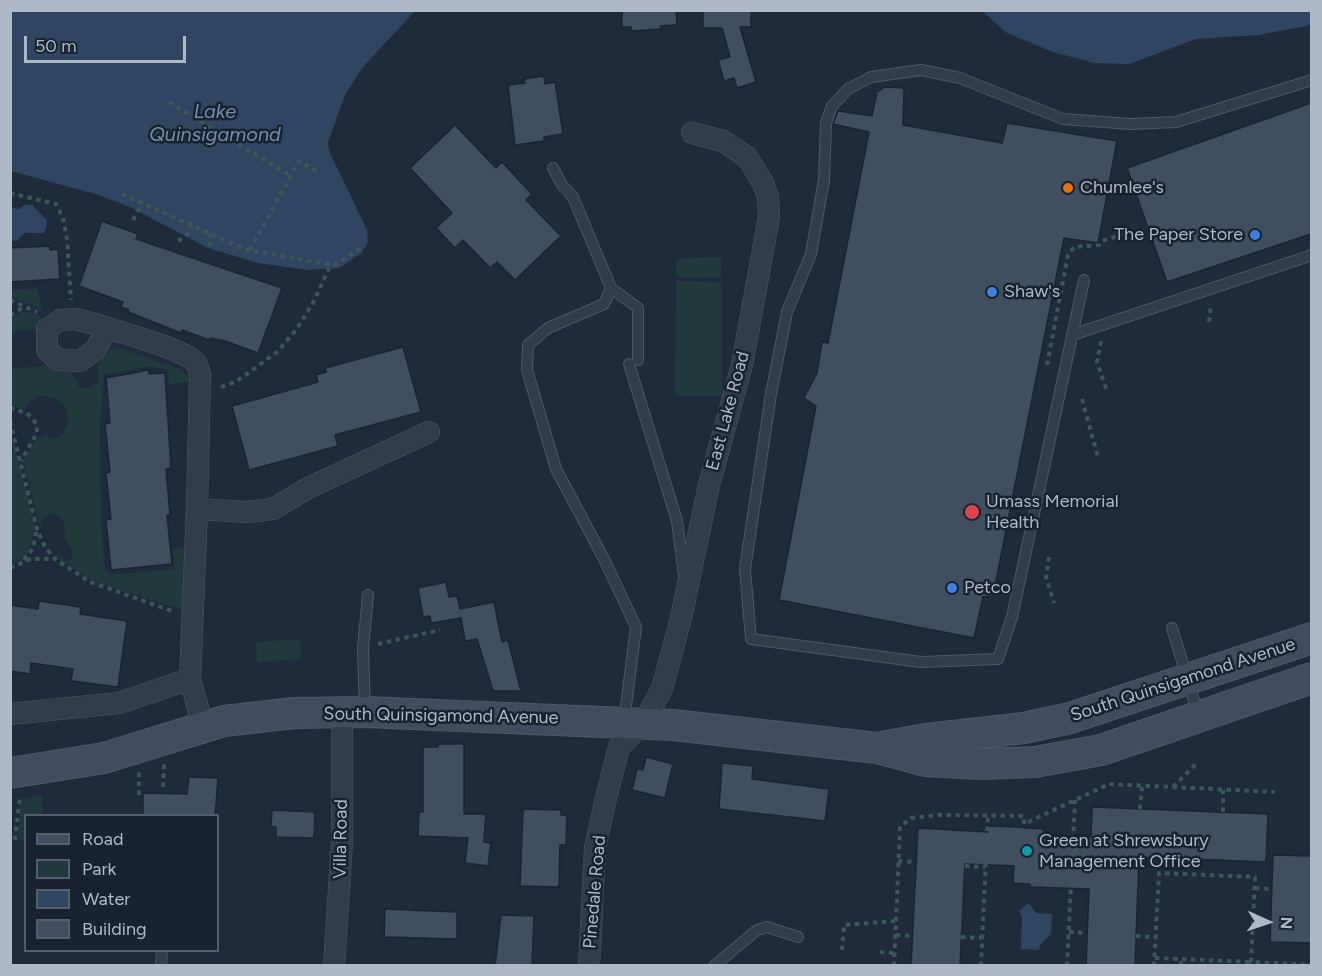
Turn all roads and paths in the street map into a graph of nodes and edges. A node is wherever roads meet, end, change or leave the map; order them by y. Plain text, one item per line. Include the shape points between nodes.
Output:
1 (1311, 80) edge
2 (169, 102) dead end
3 (692, 133) dead end
4 (554, 168) dead end
5 (318, 172) dead end
6 (291, 176) junction
7 (10, 193) edge
8 (122, 194) dead end
9 (142, 203) junction
10 (133, 220) dead end
11 (192, 225) junction
12 (211, 234) junction
13 (178, 241) dead end
14 (365, 246) dead end
15 (212, 249) dead end
16 (250, 250) junction
17 (1311, 255) edge
18 (331, 264) junction
19 (1084, 280) dead end
20 (611, 288) junction
21 (10, 300) edge
22 (25, 306) junction
23 (10, 315) edge
24 (74, 319) junction
25 (51, 325) junction
26 (1104, 326) junction
27 (108, 328) junction
28 (1072, 335) junction
29 (199, 387) junction
30 (1107, 391) dead end
31 (1082, 399) dead end
32 (10, 408) edge
33 (10, 421) edge
34 (429, 432) dead end
35 (1098, 457) dead end
36 (20, 462) junction
37 (197, 509) junction
38 (37, 529) junction
39 (1049, 557) dead end
40 (56, 559) junction
41 (22, 562) junction
42 (10, 568) edge
43 (687, 590) junction
44 (368, 595) dead end
45 (1054, 603) dead end
46 (192, 618) junction
47 (1172, 628) dead end
48 (440, 630) dead end
49 (1311, 638) edge
50 (363, 648) junction
51 (1189, 678) junction
52 (1311, 678) edge
53 (190, 679) junction
54 (354, 712) junction
55 (10, 714) edge
56 (1199, 718) junction
57 (633, 723) junction
58 (203, 726) junction
59 (877, 748) junction
60 (1197, 762) dead end
61 (164, 764) dead end
62 (139, 771) dead end
63 (15, 785) edge
64 (1142, 786) junction
65 (1172, 787) junction
66 (163, 788) dead end
67 (1223, 790) junction
68 (1275, 792) dead end
69 (139, 795) dead end
70 (1075, 800) junction
71 (1140, 809) dead end
72 (1222, 812) dead end
73 (988, 815) junction
74 (15, 840) dead end
75 (1073, 851) junction
76 (1090, 852) dead end
77 (898, 861) junction
78 (916, 862) dead end
79 (965, 866) dead end
80 (985, 867) junction
81 (1255, 888) junction
82 (1272, 889) dead end
83 (896, 921) junction
84 (1069, 932) junction
85 (1087, 933) dead end
86 (895, 935) junction
87 (913, 936) dead end
88 (1136, 936) dead end
89 (798, 937) dead end
90 (961, 937) dead end
91 (1156, 937) junction
92 (982, 938) junction
93 (842, 950) dead end
94 (880, 952) dead end
95 (894, 953) junction
96 (1155, 958) junction
97 (1181, 959) junction
98 (1251, 962) junction
99 (1233, 963) edge
100 (1311, 964) edge
101 (334, 966) edge
102 (589, 966) edge
103 (714, 966) edge
104 (894, 966) edge
105 (981, 966) edge
106 (1067, 966) edge
107 (1154, 966) edge
108 (1181, 966) edge

1 - 28 lane via 1176,122 1131,124 1063,119 960,78 921,70 870,77 848,89 832,106 826,123 824,180 811,254 787,312 771,394 745,570 751,639 921,662 998,659 1012,617
2 - 6 path
3 - 43 street, East Lake Road via 723,141 747,156 763,183 769,217 742,365 709,485
4 - 20 lane via 573,197
5 - 6 path via 300,161
6 - 16 path
7 - 24 path via 56,204 63,218
8 - 9 path
9 - 10 path
9 - 11 path
11 - 12 path
11 - 13 path
12 - 15 path via 208,239
12 - 16 path
14 - 18 path
16 - 18 path
17 - 26 lane
18 - 29 path via 313,303 277,352 237,381 215,388
19 - 28 lane
20 - 43 lane via 638,309 634,362 677,521
20 - 57 lane via 604,304 548,328 528,345 527,370 556,469 636,627
21 - 22 path
22 - 23 path
22 - 25 path via 43,315
24 - 25 street
24 - 27 street
25 - 27 street via 45,334 47,350 67,362 80,361 92,354
26 - 28 lane
26 - 30 path via 1097,362
27 - 29 street via 189,357 197,364
29 - 37 street
31 - 35 path
32 - 36 path via 27,413 37,423 37,433
33 - 36 path
34 - 37 street via 308,488 273,509
36 - 38 path
37 - 46 street
38 - 40 path
38 - 41 path via 33,547
39 - 45 path via 1046,577
40 - 41 path
40 - 46 path via 90,582
41 - 42 path
43 - 57 street, East Lake Road via 662,690
44 - 50 lane
46 - 53 street
47 - 51 lane
48 - 50 path
49 - 51 main road, South Quinsigamond Avenue
50 - 54 lane
51 - 56 lane
51 - 59 main road, South Quinsigamond Avenue via 1070,718
52 - 56 main road, South Quinsigamond Avenue
53 - 55 street via 119,703
53 - 58 street
54 - 57 main road, South Quinsigamond Avenue
54 - 58 main road, South Quinsigamond Avenue via 269,715
54 - 101 street, Villa Road
56 - 59 main road, South Quinsigamond Avenue via 1101,750 1035,762 926,761
57 - 59 main road, South Quinsigamond Avenue
57 - 102 street, Pinedale Road via 619,747 596,848
58 - 63 main road, South Quinsigamond Avenue
60 - 65 path
61 - 66 path
62 - 69 path
63 - 74 path
64 - 65 path
64 - 70 path via 1109,784
64 - 71 path
65 - 67 path
67 - 68 path
67 - 72 path
70 - 73 path via 1024,824 1024,816
70 - 75 path
73 - 77 path via 911,818 900,827
73 - 80 path
75 - 76 path
75 - 84 path
77 - 78 path
77 - 83 path
79 - 80 path
80 - 92 path
81 - 82 path
81 - 91 path via 1255,877 1159,873
81 - 98 path
83 - 86 path
83 - 93 path via 844,925
84 - 85 path
84 - 106 path
86 - 87 path
86 - 95 path
88 - 91 path
89 - 103 lane via 767,927 757,930
90 - 92 path
91 - 96 path
92 - 105 path
94 - 95 path
95 - 104 path
96 - 97 path
96 - 107 path
97 - 99 path
97 - 108 path
98 - 99 path
98 - 100 path

